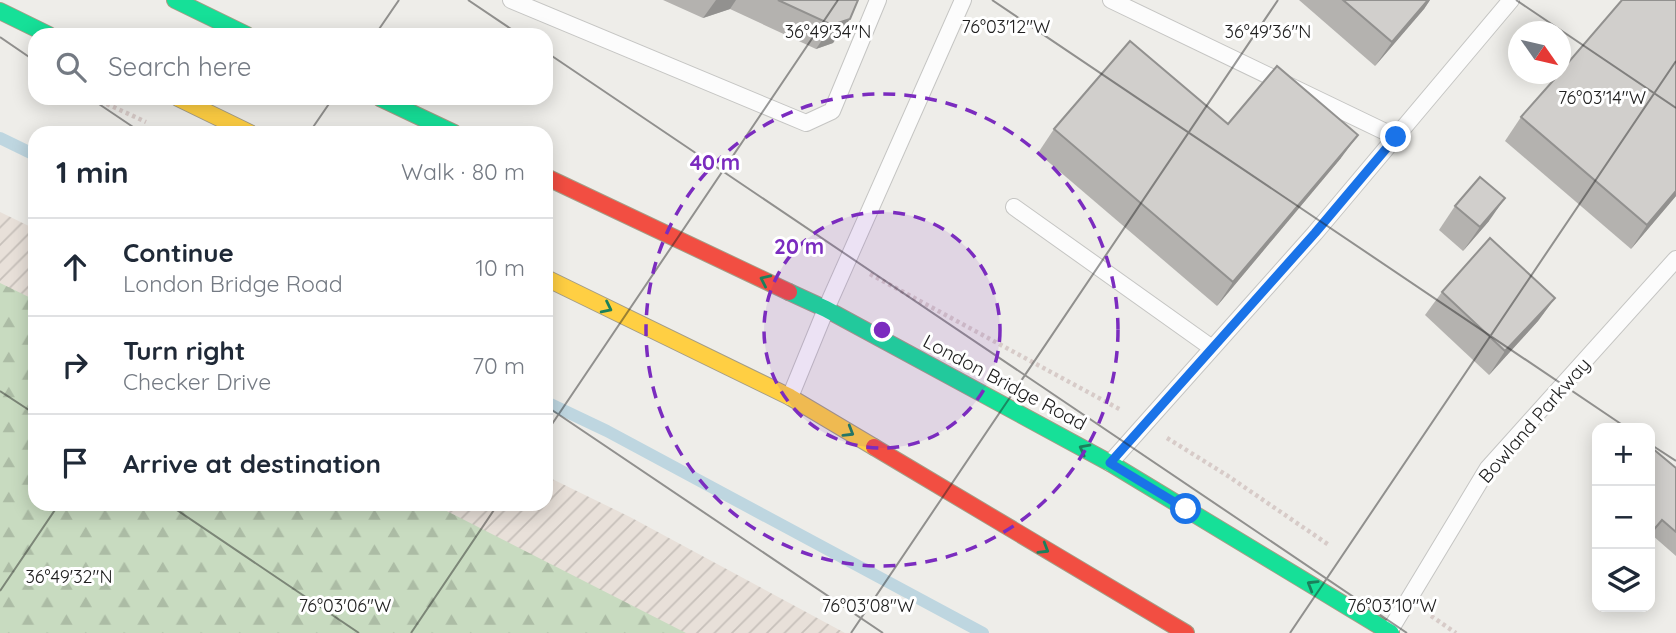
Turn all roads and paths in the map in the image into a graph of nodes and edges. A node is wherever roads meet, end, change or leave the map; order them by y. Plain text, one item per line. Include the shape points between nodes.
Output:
1 (175, 0) edge
2 (511, 0) edge
3 (878, 0) edge
4 (963, 0) edge
5 (1111, 0) edge
6 (1511, 0) edge
7 (207, 7) edge
8 (0, 11) edge
9 (35, 28) edge
10 (237, 28) edge
11 (109, 105) edge
12 (192, 105) edge
13 (395, 105) edge
14 (154, 126) edge
15 (236, 126) edge
16 (439, 126) edge
17 (1396, 137) junction
18 (553, 180) edge
19 (1014, 207) dead end
20 (1676, 259) edge
21 (553, 281) edge
22 (826, 310) junction
23 (1212, 348) junction
24 (790, 397) junction
25 (1110, 463) junction
26 (1186, 633) edge
27 (1390, 633) edge

1 - 7 main road
2 - 3 lane via 806,123 832,111
4 - 22 lane
5 - 17 lane
6 - 17 lane
7 - 10 main road
8 - 9 main road
11 - 14 path
12 - 15 main road
13 - 16 main road
17 - 23 lane
22 -> 18 main road, London Bridge Road
19 - 23 lane
20 - 27 lane, Bowland Parkway via 1488,468
21 -> 24 main road
22 - 24 lane
25 -> 22 main road, London Bridge Road
23 - 25 lane
24 -> 26 main road
27 -> 25 main road, London Bridge Road

